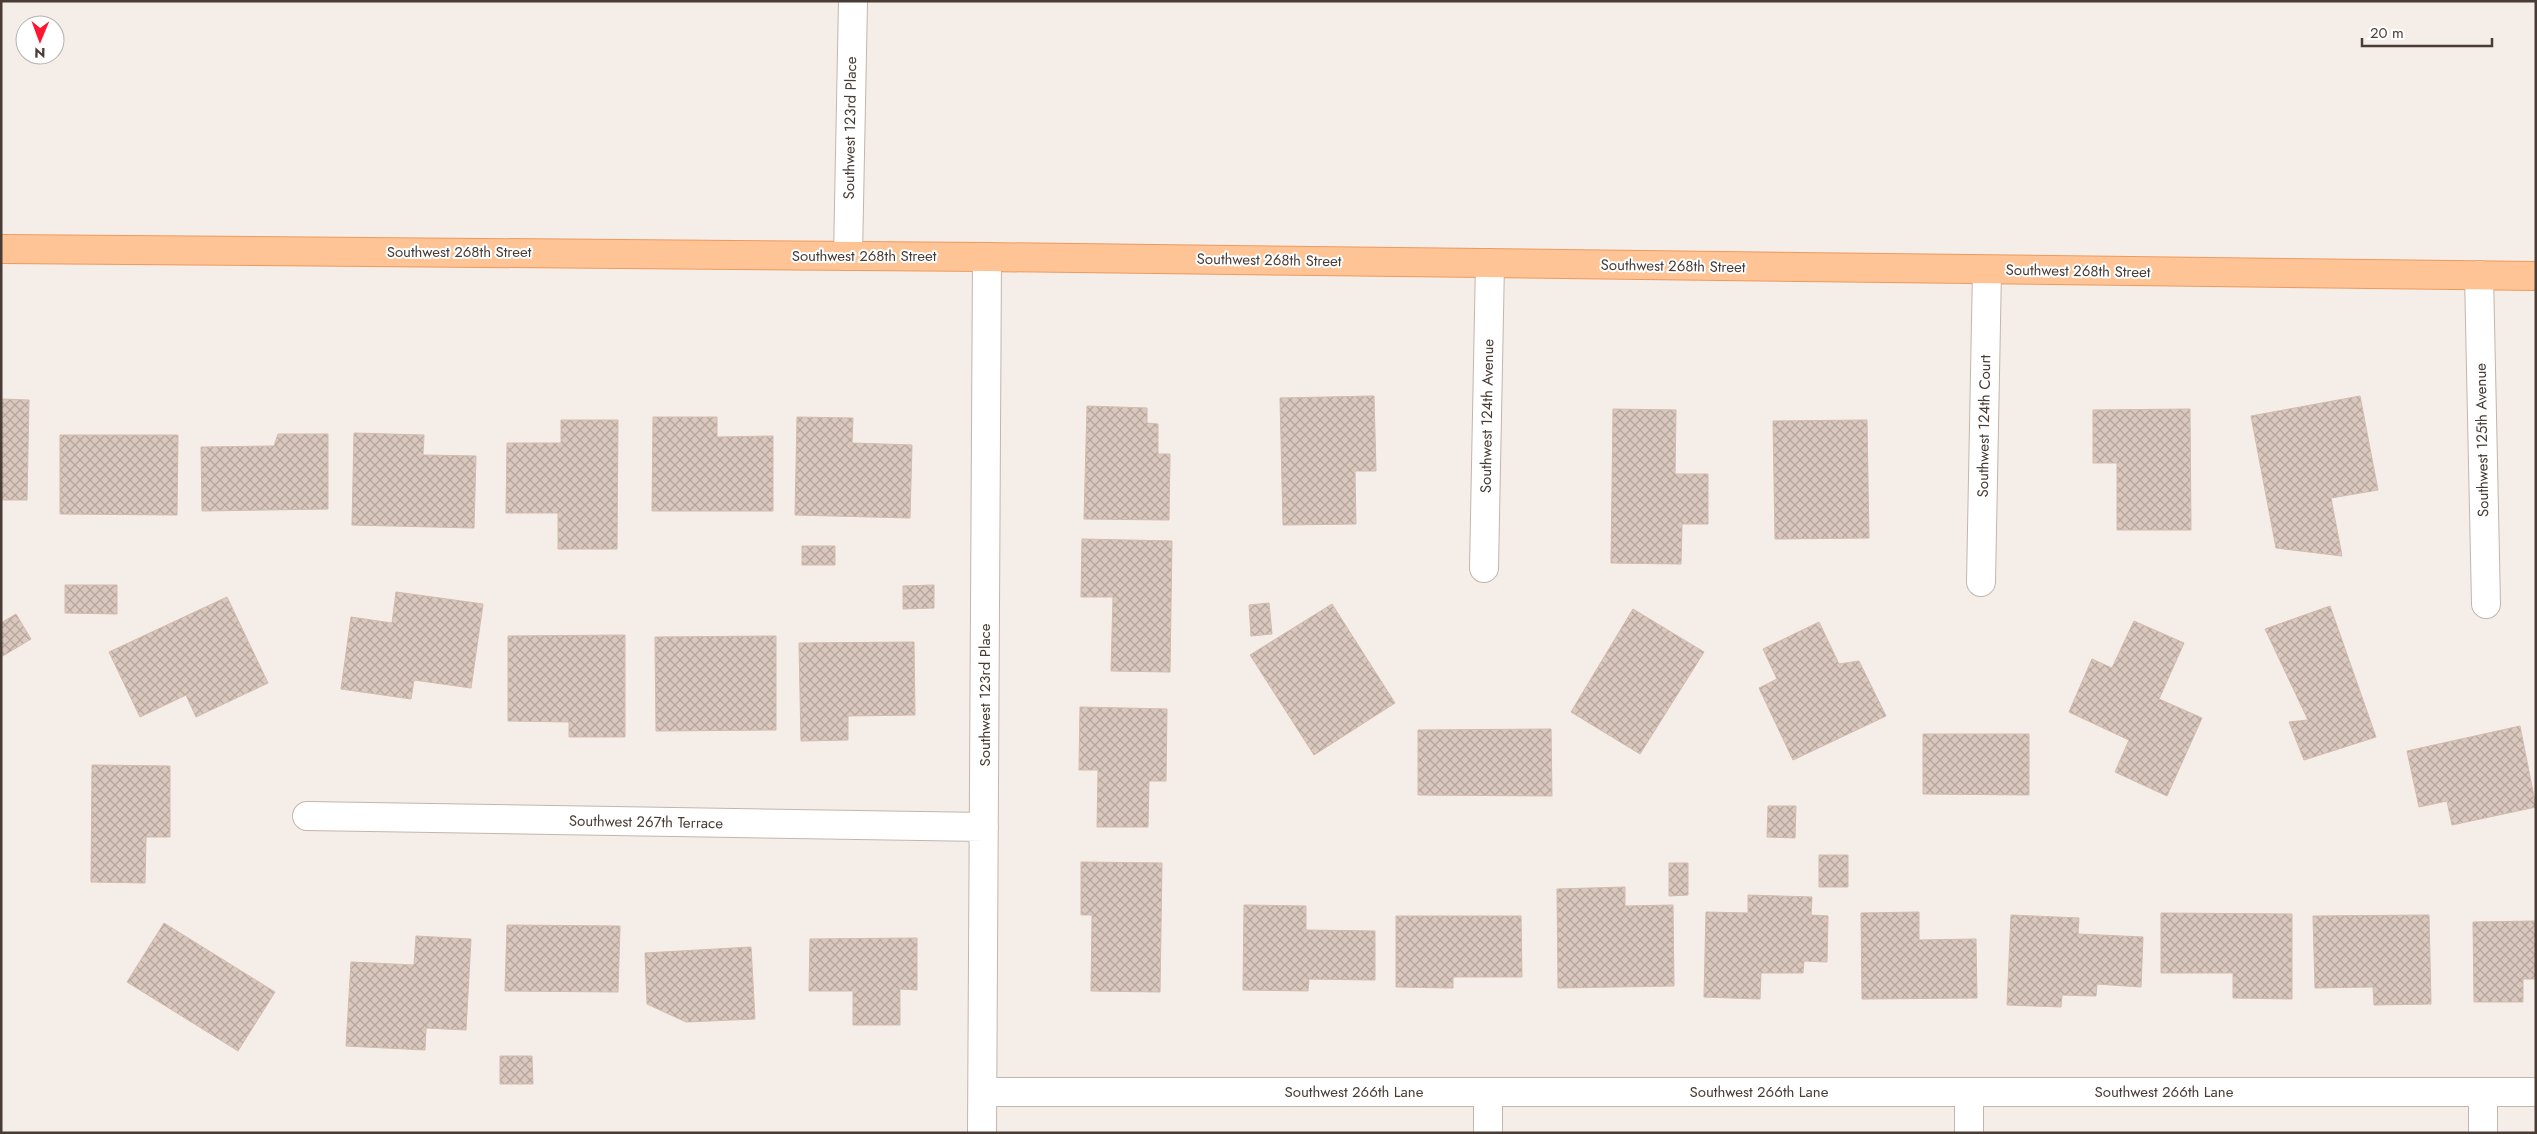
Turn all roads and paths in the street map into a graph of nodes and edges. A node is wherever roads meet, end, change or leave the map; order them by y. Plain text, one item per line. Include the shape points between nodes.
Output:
1 (853, 1) edge
2 (1, 249) edge
3 (848, 256) junction
4 (987, 256) junction
5 (1490, 263) junction
6 (1987, 270) junction
7 (2479, 275) junction
8 (2536, 276) edge
9 (1484, 568) dead end
10 (1981, 582) dead end
11 (2486, 604) dead end
12 (307, 816) dead end
13 (984, 827) junction
14 (983, 1092) junction
15 (1488, 1092) junction
16 (1969, 1092) junction
17 (2483, 1092) junction
18 (2536, 1092) edge
19 (982, 1133) edge
20 (1488, 1133) edge
21 (1969, 1133) edge
22 (2483, 1133) edge

1 - 3 street, Southwest 123rd Place
2 - 3 main road, Southwest 268th Street
3 - 4 main road, Southwest 268th Street
4 - 5 main road, Southwest 268th Street
4 - 13 street, Southwest 123rd Place
5 - 6 main road, Southwest 268th Street
5 - 9 street, Southwest 124th Avenue
6 - 7 main road, Southwest 268th Street
6 - 10 street, Southwest 124th Court
7 - 8 main road, Southwest 268th Street
7 - 11 street, Southwest 125th Avenue
12 - 13 street, Southwest 267th Terrace
13 - 14 street, Southwest 123rd Place
14 - 15 street, Southwest 266th Lane
14 - 19 street, Southwest 123rd Place
15 - 16 street, Southwest 266th Lane
15 - 20 street
16 - 17 street, Southwest 266th Lane
16 - 21 street
17 - 18 street, Southwest 266th Lane
17 - 22 street

